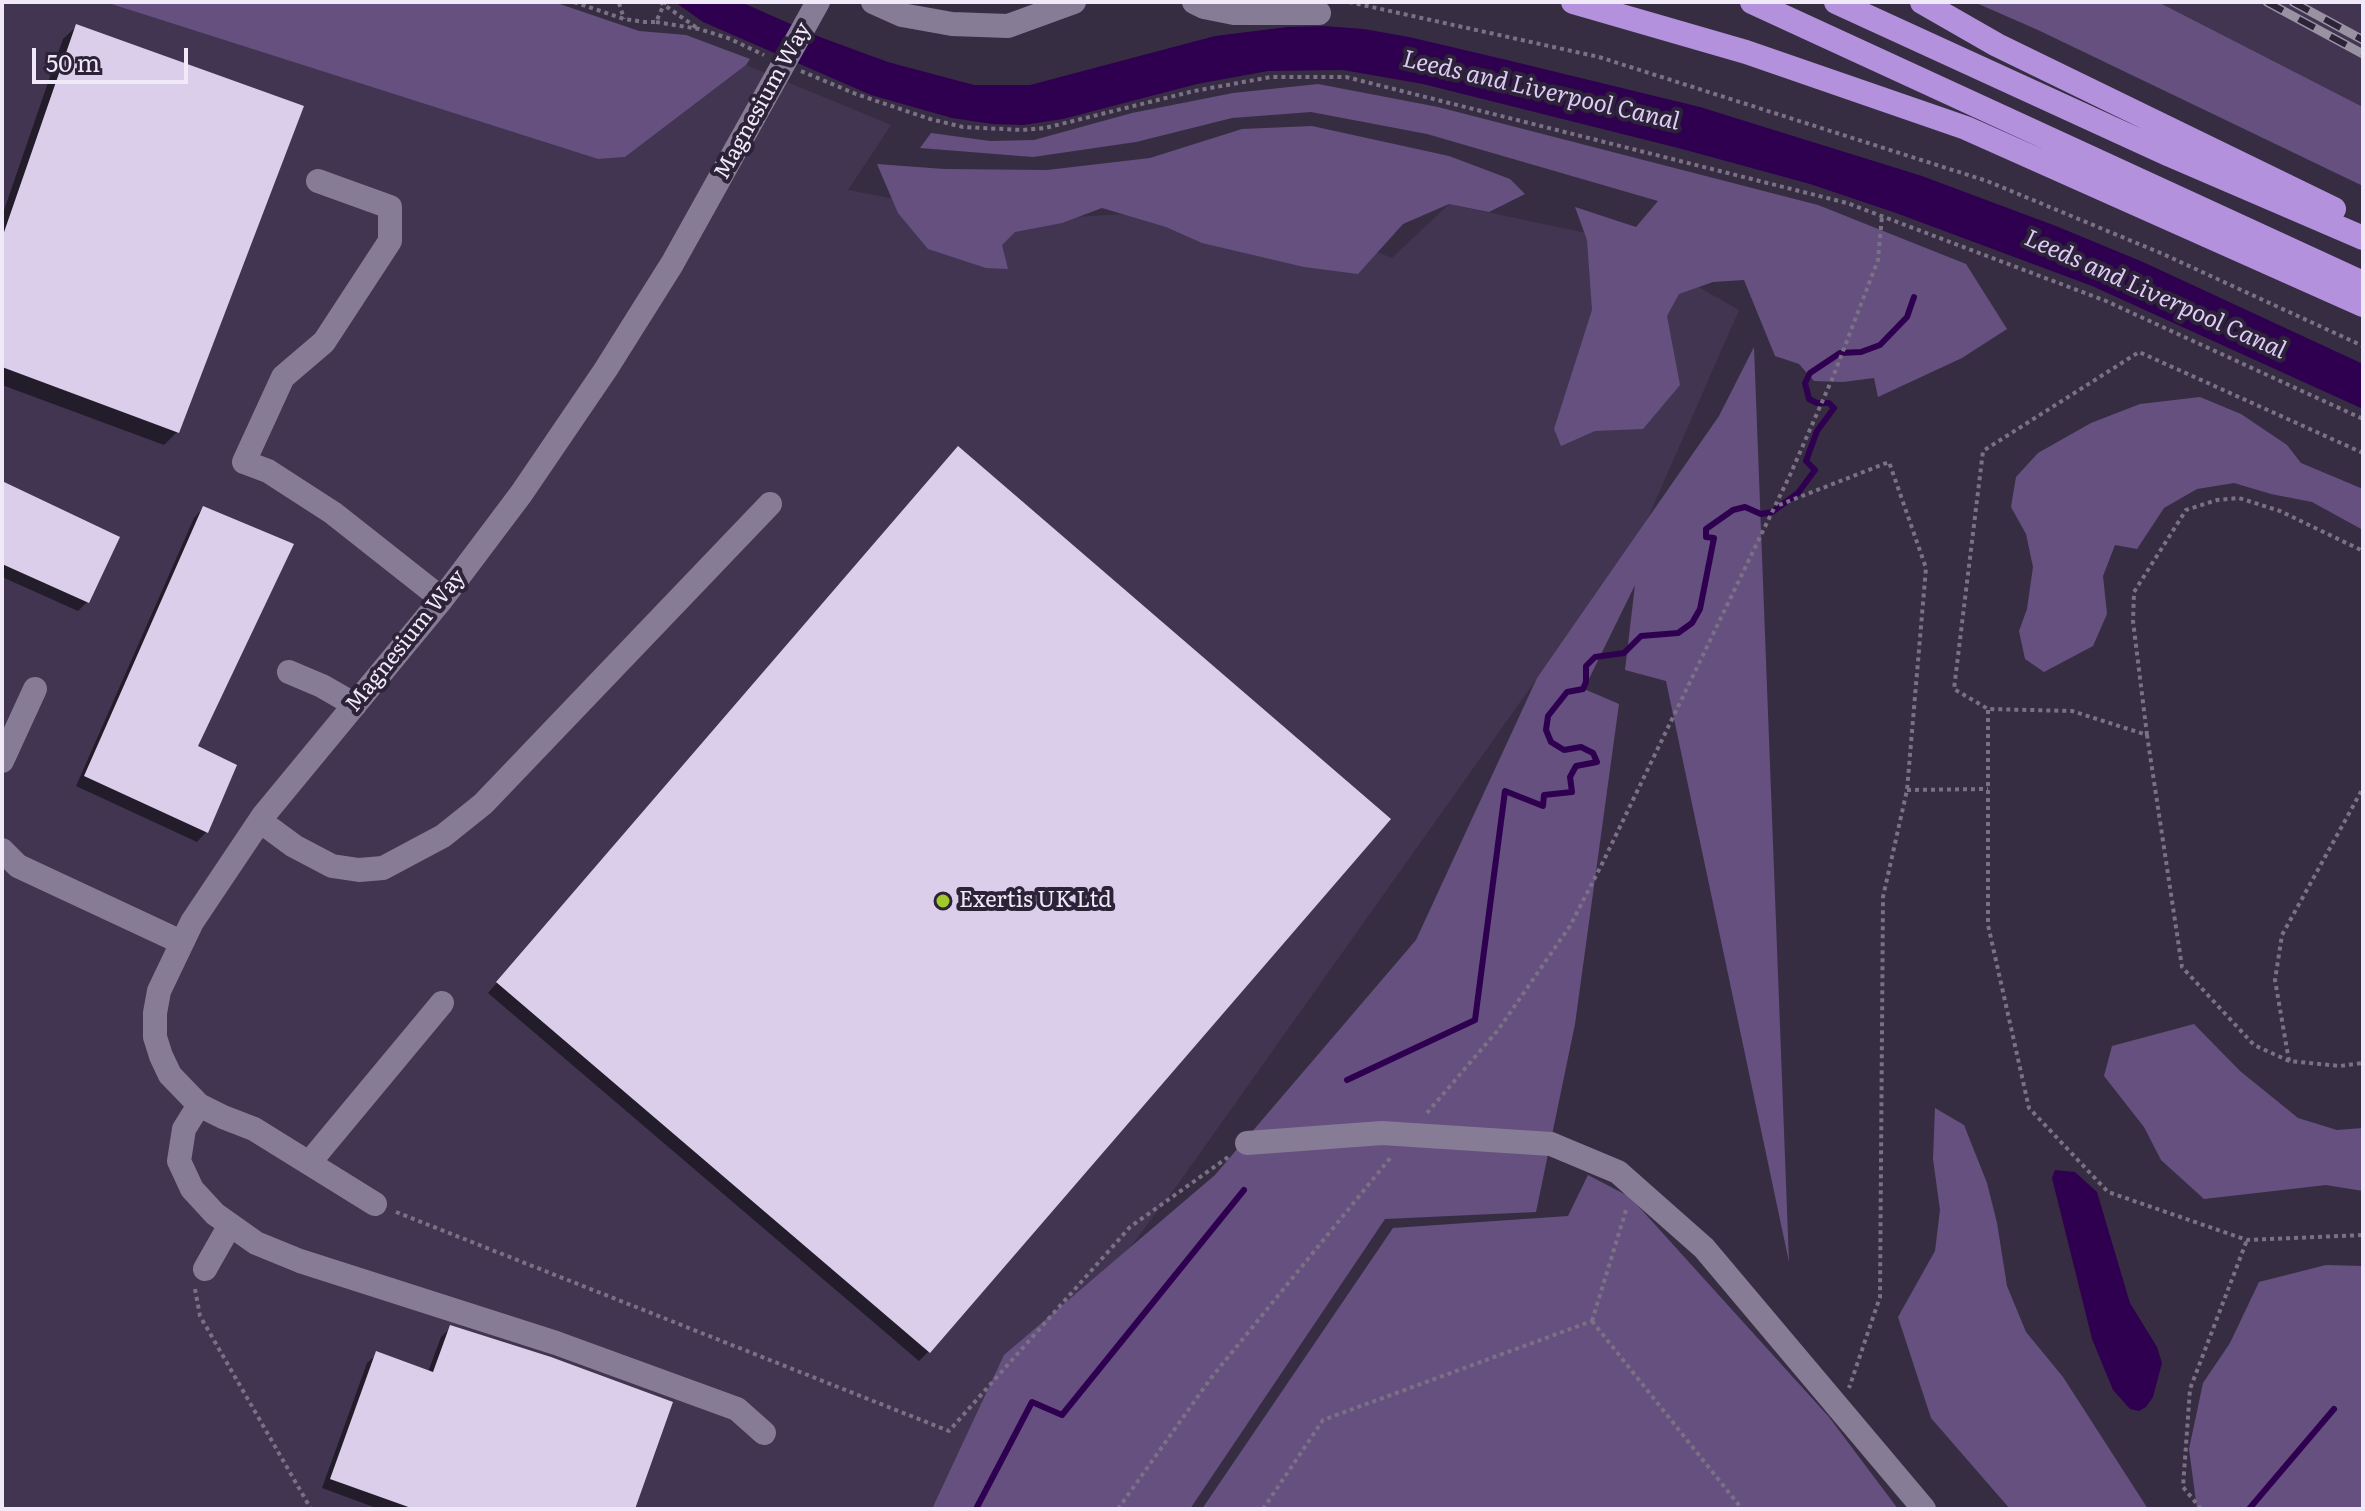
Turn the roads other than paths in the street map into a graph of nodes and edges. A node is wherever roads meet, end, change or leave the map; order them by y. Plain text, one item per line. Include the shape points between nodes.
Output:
1 (873, 2) edge
2 (1074, 2) edge
3 (1194, 2) edge
4 (1573, 2) edge
5 (1752, 2) edge
6 (1836, 2) edge
7 (1922, 2) edge
8 (813, 11) edge
9 (1319, 13) dead end
10 (318, 181) dead end
11 (2363, 222) edge
12 (2363, 238) edge
13 (2363, 283) edge
14 (2363, 305) edge
15 (770, 504) dead end
16 (442, 599) junction
17 (289, 672) dead end
18 (35, 689) dead end
19 (355, 705) junction
20 (2, 761) edge
21 (260, 821) junction
22 (2, 850) edge
23 (181, 942) junction
24 (442, 1003) dead end
25 (199, 1105) junction
26 (1247, 1143) road end
27 (309, 1163) junction
28 (375, 1204) road end
29 (230, 1225) junction
30 (205, 1269) road end
31 (764, 1433) dead end
32 (1924, 1509) edge

1 - 2 street via 902,15 952,24 1008,26
3 - 9 street via 1234,13
4 - 14 highway via 1746,52 1966,128
5 - 13 highway
6 - 12 highway
7 - 11 highway via 2067,80
8 - 16 street, Magnesium Way via 672,264 614,356
10 - 16 street via 390,207 390,241 324,342 283,377 244,462 268,471 333,513
15 - 21 street via 483,804 443,836 383,868 359,870 332,866
16 - 19 street, Magnesium Way
17 - 19 street
18 - 20 street
19 - 21 street, Magnesium Way
21 - 23 street, Magnesium Way
22 - 23 street via 18,866
23 - 25 street, Magnesium Way via 159,991 155,1037 170,1075
24 - 27 street
25 - 27 street, Magnesium Way via 254,1129
25 - 29 street via 184,1129 179,1161 192,1189
26 - 32 street via 1382,1133 1551,1144 1618,1172 1704,1248
27 - 28 street, Magnesium Way
29 - 30 street
29 - 31 street via 256,1243 300,1261 556,1343 737,1409

